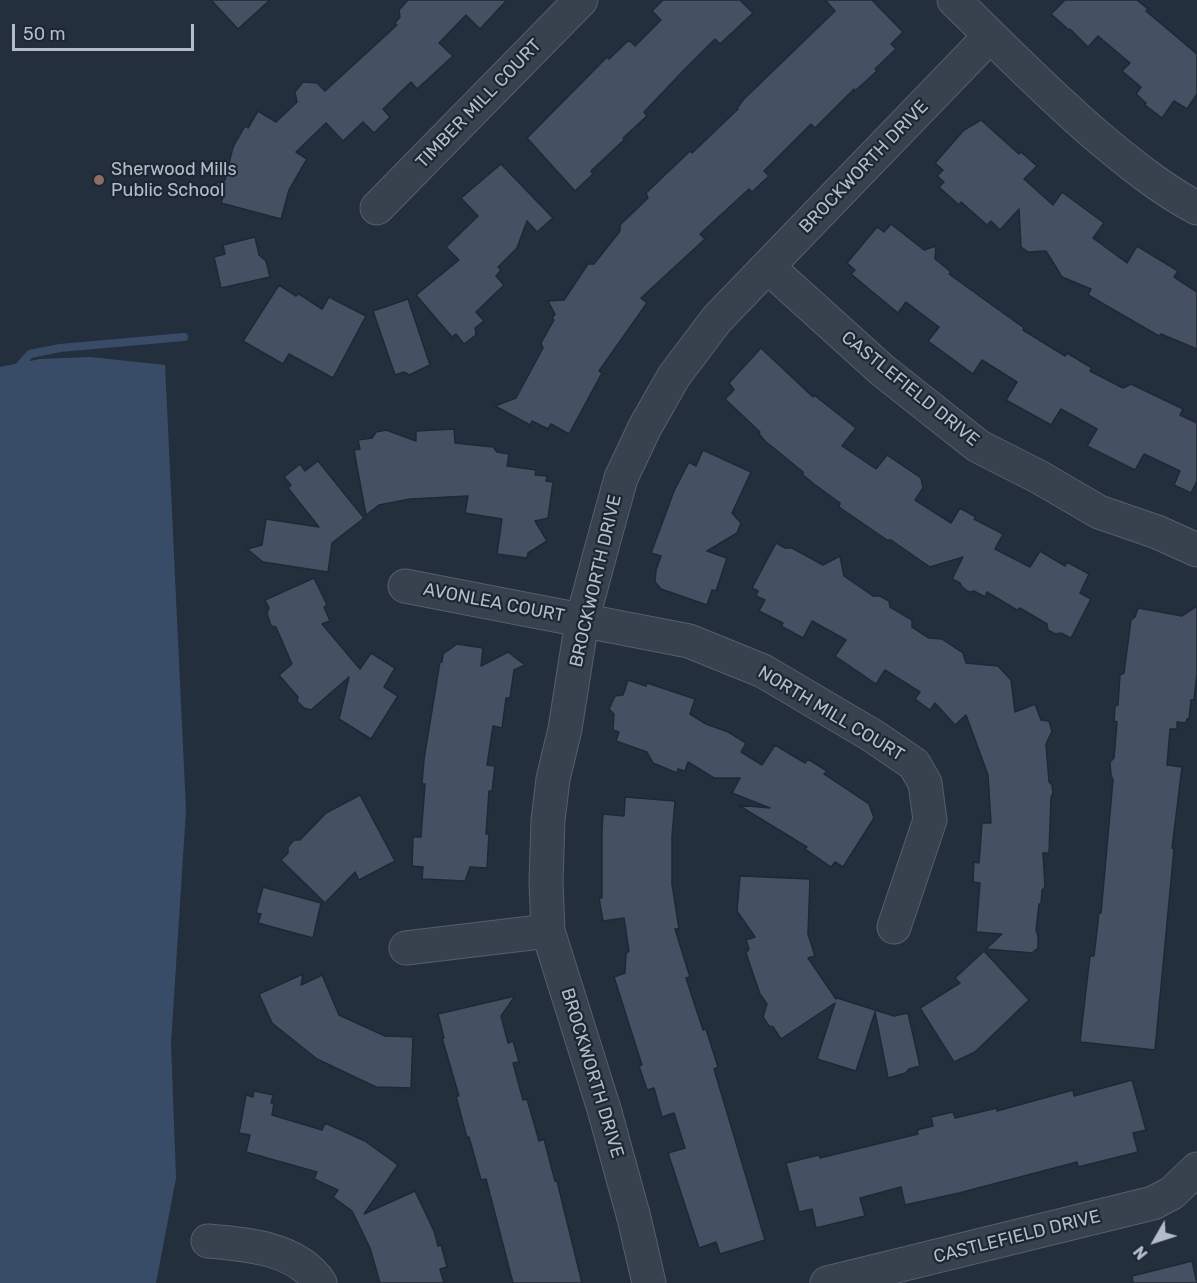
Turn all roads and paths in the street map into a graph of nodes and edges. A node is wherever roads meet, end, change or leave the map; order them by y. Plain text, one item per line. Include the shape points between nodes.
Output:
1 (581, 0) edge
2 (954, 0) edge
3 (990, 36) junction
4 (377, 208) dead end
5 (1197, 208) edge
6 (768, 267) junction
7 (1197, 550) edge
8 (405, 586) dead end
9 (582, 621) junction
10 (894, 927) dead end
11 (548, 931) junction
12 (406, 948) dead end
13 (1197, 1169) edge
14 (208, 1241) dead end
15 (320, 1283) edge
16 (649, 1283) edge
17 (827, 1283) edge

1 - 4 street, TIMBER MILL COURT
2 - 3 street
3 - 5 street via 1117,153 1174,196
3 - 6 street, BROCKWORTH DRIVE
6 - 7 street, CASTLEFIELD DRIVE via 882,370 978,446 1100,512
6 - 9 street, BROCKWORTH DRIVE via 717,319 674,376 645,426 621,478
8 - 9 street, AVONLEA COURT
9 - 10 street, NORTH MILL COURT via 689,641 763,670 914,764 925,783 930,820
9 - 11 street, BROCKWORTH DRIVE via 548,820
11 - 12 street
11 - 16 street, BROCKWORTH DRIVE via 604,1108
13 - 17 street, CASTLEFIELD DRIVE via 1172,1193 1153,1203
14 - 15 street via 249,1244 287,1256 313,1272

